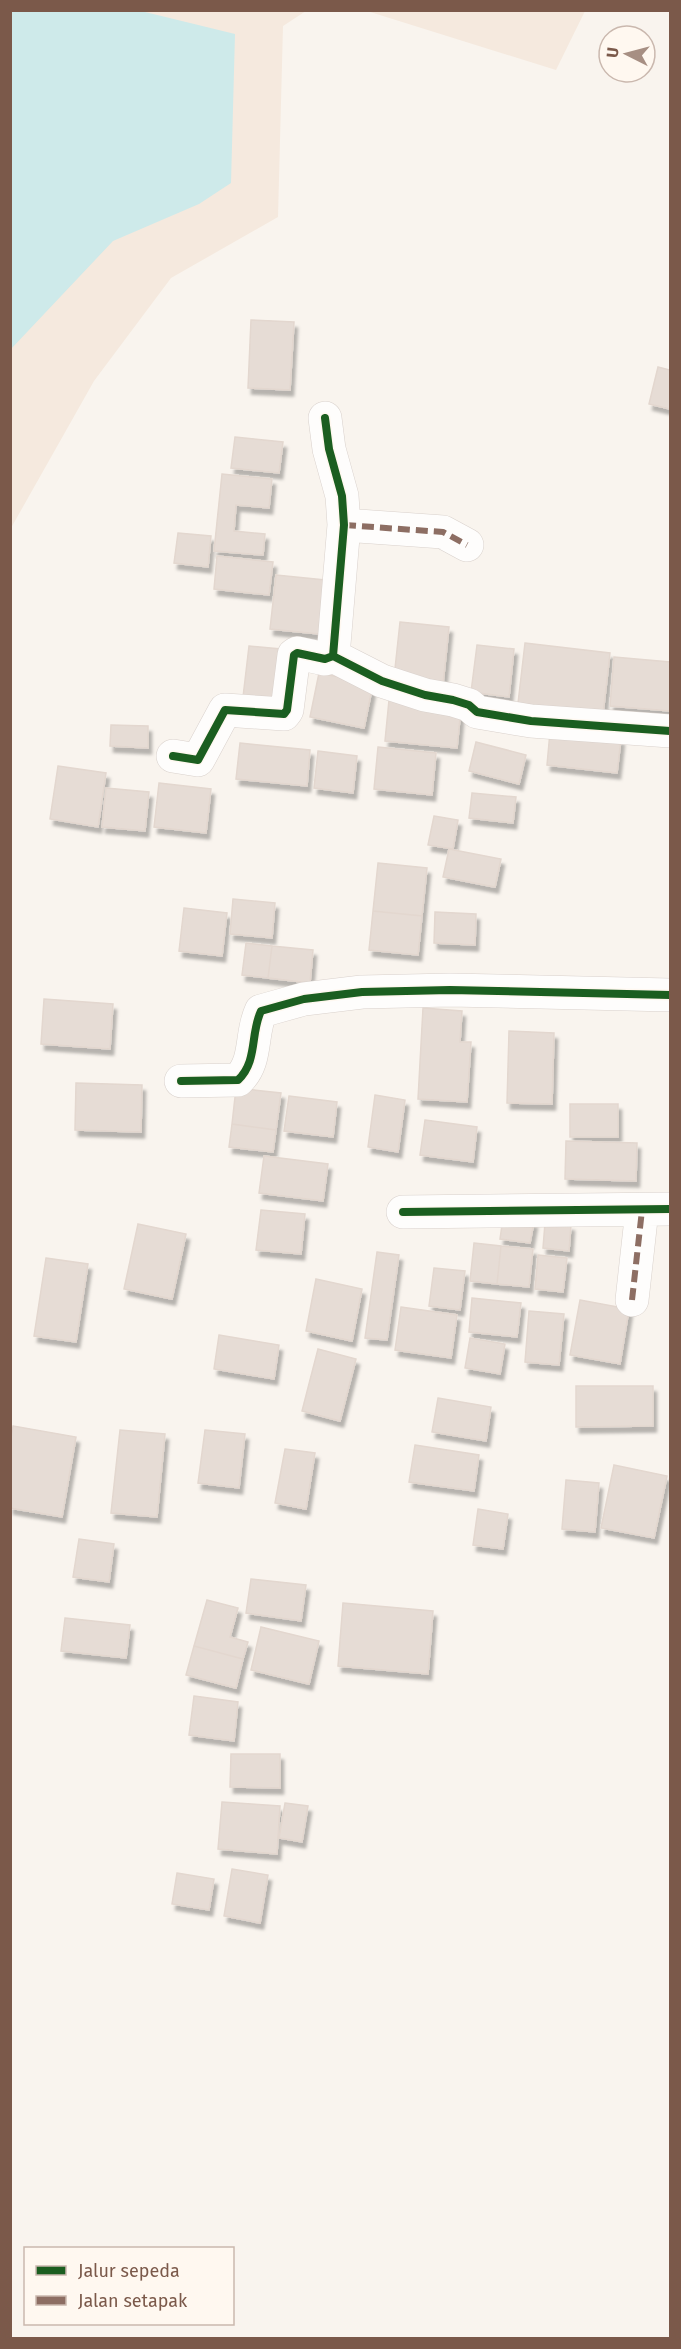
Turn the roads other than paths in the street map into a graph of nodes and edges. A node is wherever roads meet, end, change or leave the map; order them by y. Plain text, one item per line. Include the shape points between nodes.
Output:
1 (325, 418) dead end
2 (344, 525) junction
3 (467, 545) dead end
4 (333, 656) junction
5 (670, 731) edge
6 (172, 756) dead end
7 (670, 994) edge
8 (181, 1081) dead end
9 (656, 1210) edge
10 (403, 1212) dead end
11 (632, 1300) dead end

1 - 2 street via 342,496
2 - 3 street via 443,532
2 - 4 street
4 - 5 street via 382,681 461,702 477,712 531,721
4 - 6 street via 325,660 294,655 284,714 225,710 198,760
7 - 8 street via 450,990 362,992 304,999 261,1011 250,1065 238,1080
9 - 10 street
9 - 11 street

